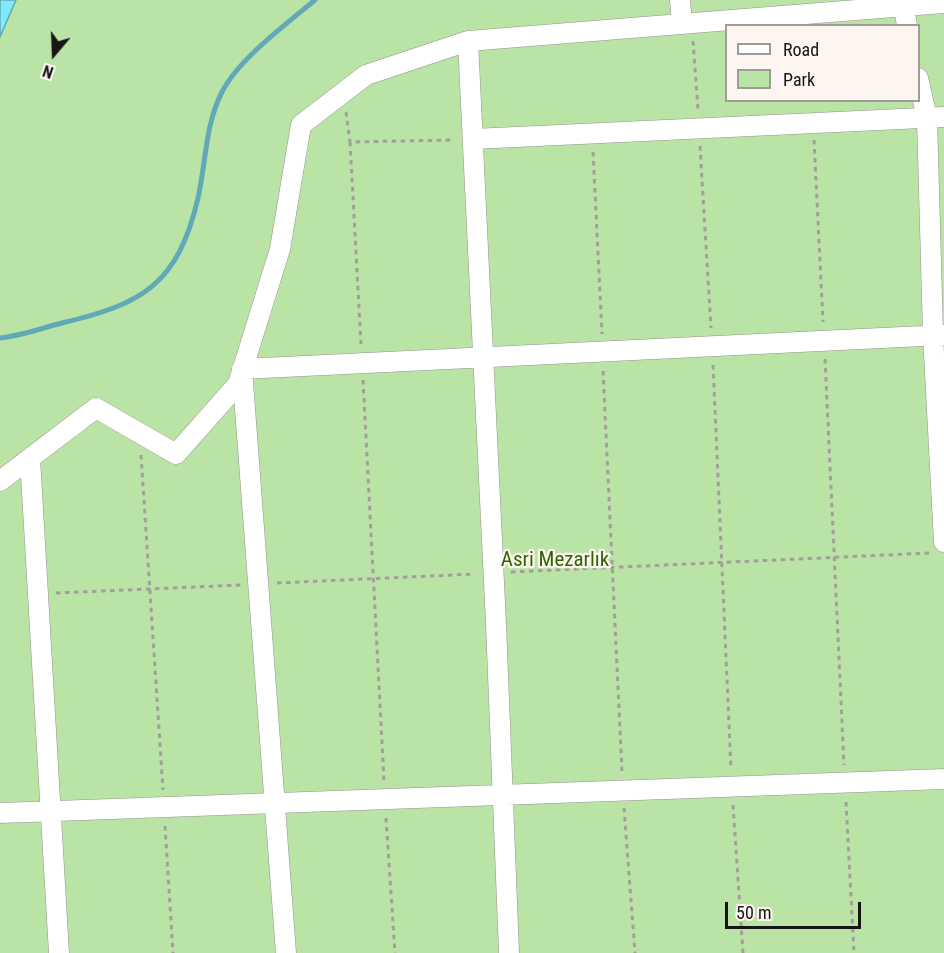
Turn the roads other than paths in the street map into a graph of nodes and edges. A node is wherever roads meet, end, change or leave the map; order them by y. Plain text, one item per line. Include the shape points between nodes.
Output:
1 (680, 0) edge
2 (944, 3) edge
3 (905, 11) edge
4 (687, 24) junction
5 (468, 40) junction
6 (920, 83) edge
7 (935, 117) edge
8 (473, 139) junction
9 (938, 335) edge
10 (483, 357) junction
11 (243, 369) junction
12 (30, 458) junction
13 (0, 481) edge
14 (944, 542) edge
15 (944, 779) edge
16 (503, 796) junction
17 (275, 803) junction
18 (52, 811) junction
19 (0, 813) edge
20 (59, 953) edge
21 (286, 953) edge
22 (509, 953) edge

1 - 4 street
2 - 3 street
3 - 4 street
4 - 5 street
5 - 8 street
5 - 11 street via 366,75 302,125 280,249
6 - 7 street
7 - 8 street
7 - 9 street
8 - 10 street
9 - 10 street
9 - 14 street
10 - 11 street
10 - 16 street
11 - 12 street via 238,384 176,454 96,408
11 - 17 street
12 - 13 street
12 - 18 street
15 - 16 street
16 - 17 street
16 - 22 street
17 - 18 street
17 - 21 street
18 - 19 street
18 - 20 street

